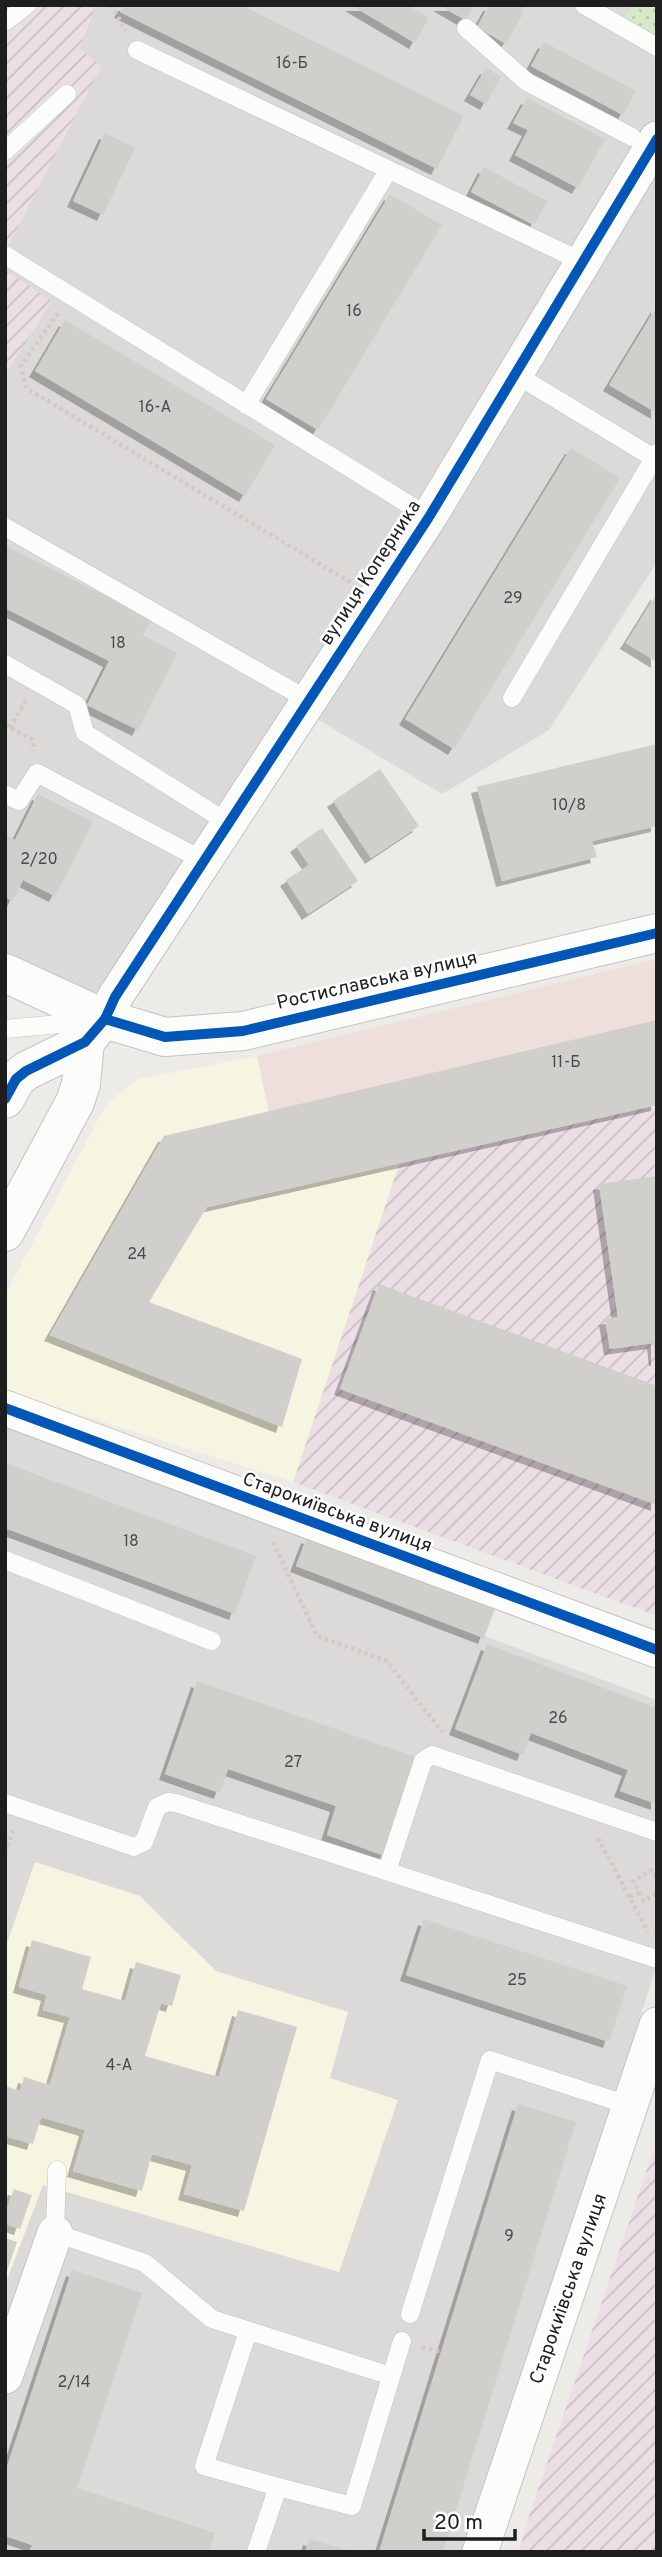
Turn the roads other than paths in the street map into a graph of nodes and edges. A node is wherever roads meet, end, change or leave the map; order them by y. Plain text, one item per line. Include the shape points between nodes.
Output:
1 (27, 5) edge
2 (584, 5) edge
3 (5, 22) edge
4 (467, 28) dead end
5 (657, 47) edge
6 (136, 50) dead end
7 (67, 94) dead end
8 (645, 138) edge
9 (5, 151) edge
10 (388, 171) junction
11 (5, 255) edge
12 (583, 262) junction
13 (515, 374) junction
14 (246, 405) junction
15 (655, 455) edge
16 (429, 517) junction
17 (5, 527) edge
18 (5, 664) edge
19 (512, 698) dead end
20 (308, 700) junction
21 (5, 794) edge
22 (230, 824) junction
23 (206, 862) junction
24 (657, 933) edge
25 (5, 973) edge
26 (5, 1029) edge
27 (95, 1030) junction
28 (5, 1099) edge
29 (5, 1232) edge
30 (5, 1408) edge
31 (5, 1560) edge
32 (212, 1641) dead end
33 (657, 1650) edge
34 (5, 1803) edge
35 (657, 1832) edge
36 (387, 1871) junction
37 (657, 1959) edge
38 (657, 2025) edge
39 (631, 2106) junction
40 (57, 2170) dead end
41 (55, 2233) junction
42 (410, 2314) dead end
43 (248, 2331) junction
44 (402, 2342) dead end
45 (5, 2376) edge
46 (391, 2376) junction
47 (278, 2487) junction
48 (256, 2552) edge
49 (480, 2552) edge

1 - 3 lane
2 - 5 lane
4 - 8 lane via 527,82
6 - 10 lane
7 - 9 lane
8 - 12 street, вулиця Коперника
10 - 12 lane
10 - 14 lane
11 - 14 lane
12 - 13 street, вулиця Коперника
13 - 15 lane
13 - 16 street, вулиця Коперника
14 - 16 lane
15 - 19 lane
16 - 20 street, вулиця Коперника
17 - 20 lane
18 - 22 lane via 77,705 85,733
20 - 22 street, вулиця Коперника
21 - 23 lane via 19,801 37,773
22 - 23 street, вулиця Коперника
23 - 27 street, вулиця Коперника
24 - 27 street, Ростиславська вулиця via 243,1031 165,1037
25 - 27 street, Ростиславська вулиця
26 - 27 lane
27 - 28 street via 26,1071
27 - 29 street via 75,1102
30 - 33 street, Старокиївська вулиця
31 - 32 lane
34 - 36 lane via 134,1847 144,1842 157,1807 176,1803
35 - 36 lane via 432,1755 423,1760
36 - 37 lane
38 - 39 street, Старокиївська вулиця
39 - 42 lane via 490,2060
39 - 49 street, Старокиївська вулиця
40 - 41 lane
41 - 43 lane via 145,2263 212,2319
41 - 45 street
43 - 46 lane
43 - 47 lane via 204,2466
44 - 46 lane
46 - 47 lane via 352,2506
47 - 48 lane

